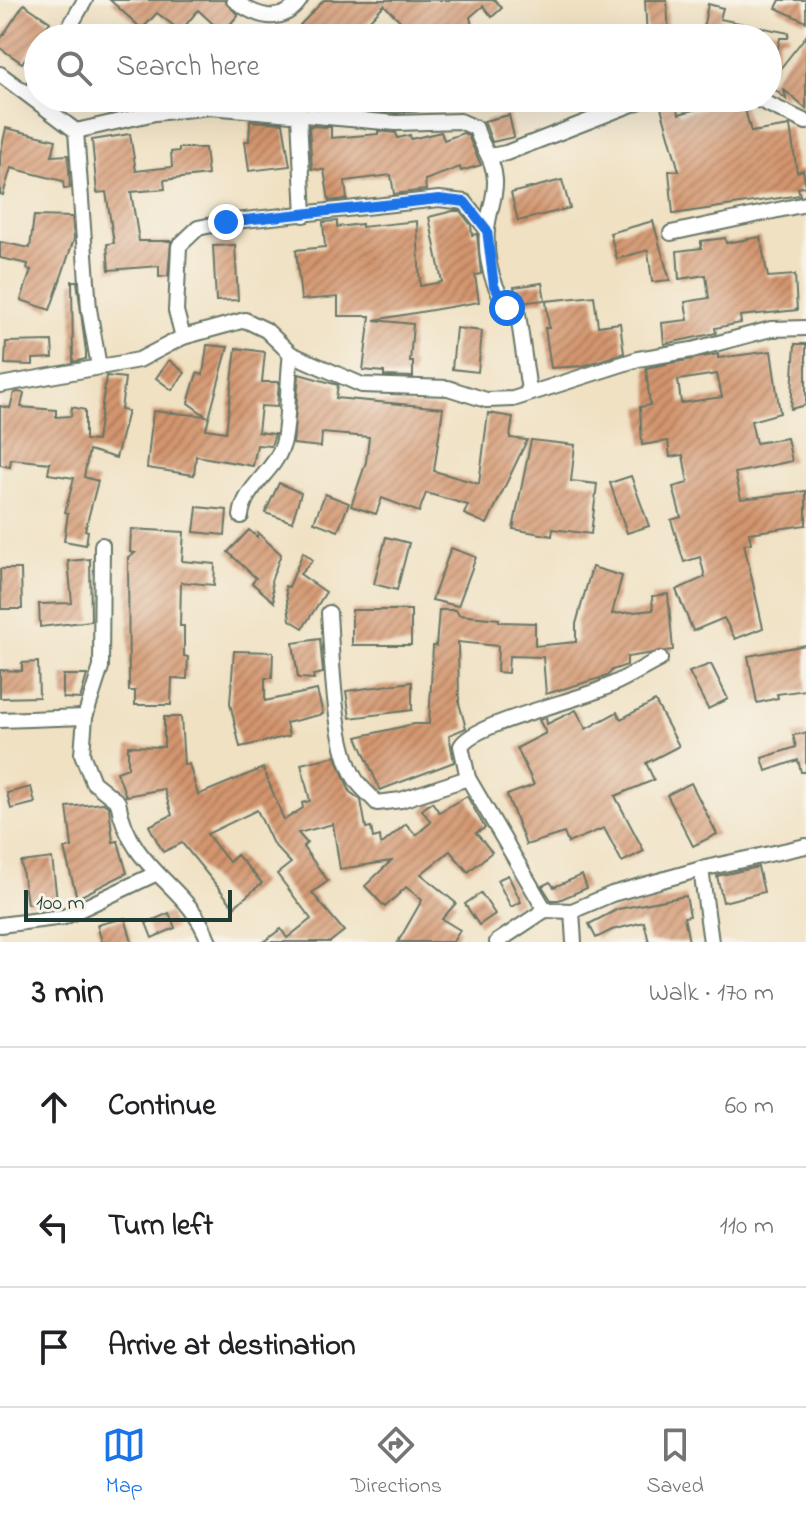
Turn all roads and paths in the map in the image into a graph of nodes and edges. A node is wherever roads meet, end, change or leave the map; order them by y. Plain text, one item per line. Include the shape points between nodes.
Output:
1 (85, 0) edge
2 (234, 0) edge
3 (300, 0) edge
4 (71, 24) edge
5 (0, 74) edge
6 (24, 90) edge
7 (782, 111) edge
8 (52, 112) edge
9 (164, 112) edge
10 (254, 112) edge
11 (609, 112) edge
12 (299, 117) junction
13 (806, 122) edge
14 (76, 131) junction
15 (490, 156) junction
16 (806, 204) edge
17 (304, 215) junction
18 (487, 230) junction
19 (671, 233) dead end
20 (806, 328) edge
21 (183, 337) junction
22 (291, 354) junction
23 (99, 367) junction
24 (0, 385) edge
25 (529, 391) junction
26 (241, 516) dead end
27 (102, 545) dead end
28 (329, 613) dead end
29 (660, 659) dead end
30 (85, 717) junction
31 (0, 720) edge
32 (468, 778) junction
33 (806, 846) edge
34 (701, 869) junction
35 (155, 874) junction
36 (545, 910) junction
37 (572, 911) junction
38 (0, 925) edge
39 (209, 942) edge
40 (497, 942) edge
41 (574, 942) edge
42 (711, 942) edge

1 - 4 street
2 - 3 street via 247,10 276,18 291,13
5 - 6 street
7 - 13 street
8 - 14 street
9 - 14 street
10 - 12 street
11 - 15 street
12 - 15 street via 460,121 476,128 481,148
12 - 17 street
14 - 23 street via 89,309
15 - 18 street via 495,179
16 - 19 street
17 - 18 street via 439,199 465,202
17 - 21 street via 198,228 179,246 176,311
18 - 25 street via 494,286 507,308 518,314
20 - 25 street via 771,329 638,359
21 - 22 street via 245,320 266,330
21 - 23 street via 139,360
22 - 25 street via 362,385 448,388 486,400 513,399
22 - 26 street via 282,447 242,502
23 - 24 street
27 - 30 street via 101,667
28 - 32 street via 345,755 356,780 377,803
29 - 32 street via 602,689 465,739 462,757
30 - 31 street
30 - 35 street via 82,754 93,782 118,802 123,831
32 - 36 street
33 - 34 street
34 - 37 street
34 - 42 street
35 - 38 street via 64,917
35 - 39 street via 187,902
36 - 37 street
36 - 40 street
37 - 41 street

